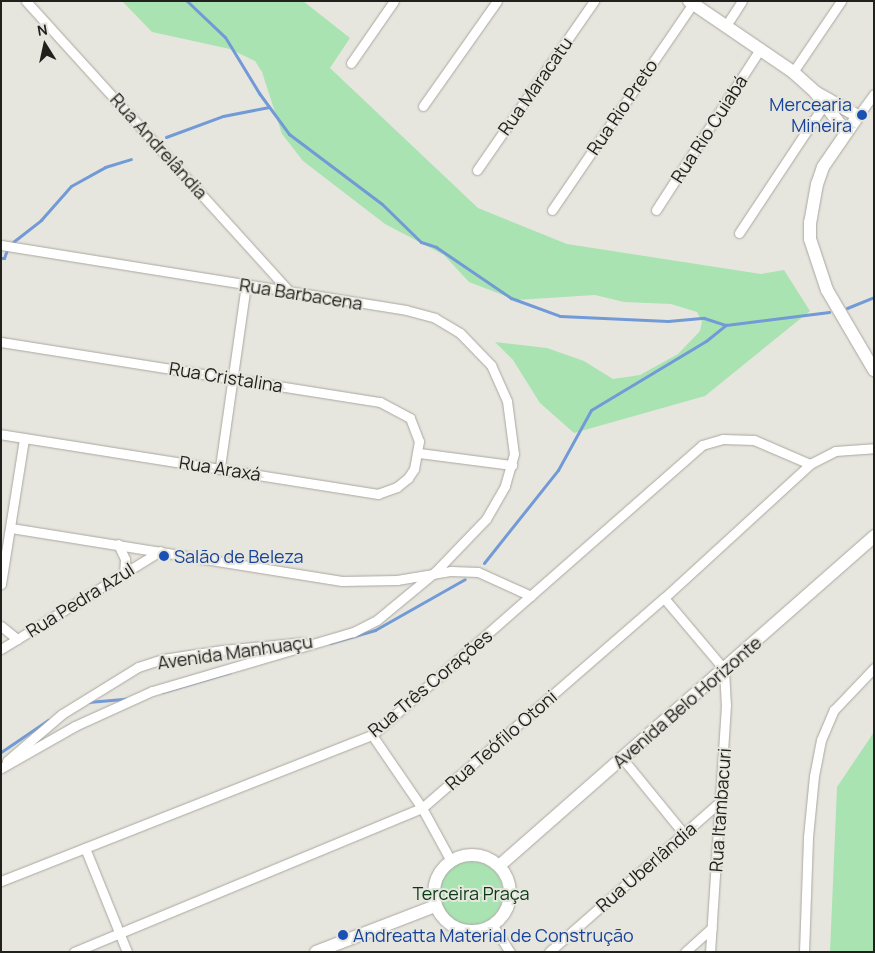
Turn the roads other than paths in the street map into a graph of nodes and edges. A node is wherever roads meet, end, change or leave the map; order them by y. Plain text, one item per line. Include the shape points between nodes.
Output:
1 (26, 1) edge
2 (394, 1) edge
3 (496, 1) edge
4 (594, 1) edge
5 (742, 1) edge
6 (841, 1) edge
7 (691, 2) edge
8 (726, 24) junction
9 (761, 48) junction
10 (351, 63) dead end
11 (793, 72) junction
12 (874, 94) edge
13 (826, 101) junction
14 (423, 106) dead end
15 (858, 116) junction
16 (846, 132) junction
17 (477, 170) dead end
18 (552, 210) dead end
19 (656, 210) dead end
20 (739, 233) dead end
21 (1, 245) edge
22 (246, 285) junction
23 (290, 292) junction
24 (1, 342) edge
25 (874, 370) edge
26 (232, 378) junction
27 (1, 434) edge
28 (24, 438) junction
29 (874, 448) edge
30 (419, 453) junction
31 (810, 464) junction
32 (512, 465) junction
33 (220, 467) junction
34 (11, 528) junction
35 (874, 536) edge
36 (118, 544) junction
37 (160, 551) junction
38 (435, 572) junction
39 (124, 573) junction
40 (1, 584) edge
41 (531, 596) junction
42 (664, 598) junction
43 (1, 626) edge
44 (18, 639) junction
45 (323, 640) junction
46 (1, 649) edge
47 (874, 668) edge
48 (724, 669) junction
49 (372, 735) junction
50 (622, 758) junction
51 (1, 768) edge
52 (720, 802) junction
53 (422, 808) junction
54 (684, 834) junction
55 (85, 848) junction
56 (451, 861) junction
57 (499, 866) junction
58 (1, 882) edge
59 (435, 906) junction
60 (493, 926) junction
61 (712, 928) junction
62 (120, 934) junction
63 (74, 952) edge
64 (127, 952) edge
65 (316, 952) edge
66 (510, 952) edge
67 (549, 952) edge
68 (685, 952) edge
69 (710, 952) edge
70 (804, 952) edge

1 - 23 street, Rua Andrelândia
2 - 10 street
3 - 14 street
4 - 17 street, Rua Maracatu
5 - 8 street
6 - 11 street
7 - 8 street
7 - 18 street, Rua Rio Preto
8 - 9 street
9 - 11 street
9 - 19 street, Rua Rio Cuiabá
11 - 13 street
12 - 15 street
13 - 15 street
13 - 16 street
13 - 20 street
15 - 16 street
16 - 25 street via 817,184 810,239 827,290
21 - 22 street, Rua Barbacena
22 - 23 street, Rua Barbacena
22 - 26 street
23 - 32 street, Rua Barbacena via 421,313 460,333 491,365 501,386 511,420
24 - 26 street, Rua Cristalina
26 - 30 street, Rua Cristalina via 392,406 410,418 416,427
26 - 33 street
27 - 28 street, Rua Araxá
28 - 33 street, Rua Araxá
28 - 34 street
29 - 31 street, Rua Teófilo Otoni via 835,451
30 - 32 street
30 - 33 street, Rua Araxá via 408,478 397,487 378,494
31 - 41 street, Rua Três Corações via 754,440 723,439 702,445
31 - 42 street, Rua Teófilo Otoni
32 - 38 street, Avenida Manhuaçu via 498,500 486,518
34 - 36 street
34 - 40 street
35 - 48 street, Avenida Belo Horizonte
36 - 37 street
36 - 39 street via 125,559
37 - 38 street via 342,581 397,580
37 - 39 street, Rua Pedra Azul
38 - 41 street via 478,572
38 - 45 street, Avenida Manhuaçu via 377,620 353,632
39 - 44 street, Rua Pedra Azul
41 - 49 street, Rua Três Corações
42 - 48 street
42 - 53 street, Rua Teófilo Otoni
43 - 44 street
44 - 46 street, Rua Pedra Azul
45 - 51 street, Avenida Manhuaçu via 152,691 75,726
45 - 51 street, Avenida Manhuaçu via 222,650 163,659 138,667 62,714
47 - 70 street via 834,710 821,740 808,837
48 - 50 street, Avenida Belo Horizonte
48 - 52 street, Rua Itambacuri via 726,705
49 - 53 street
49 - 55 street, Rua Três Corações
50 - 54 street
50 - 57 street, Avenida Belo Horizonte
52 - 54 street, Rua Uberlândia
52 - 61 street, Rua Itambacuri
53 - 56 street
53 - 62 street, Rua Teófilo Otoni
54 - 67 street, Rua Uberlândia
55 - 58 street, Rua Três Corações
55 - 62 street
56 - 57 street via 476,856
56 - 59 street via 435,881
57 - 60 street via 507,879 510,894 505,913
59 - 60 street via 440,916 457,929 478,931
59 - 65 street
60 - 66 street
61 - 68 street
61 - 69 street, Rua Itambacuri
62 - 63 street, Rua Teófilo Otoni
62 - 64 street

